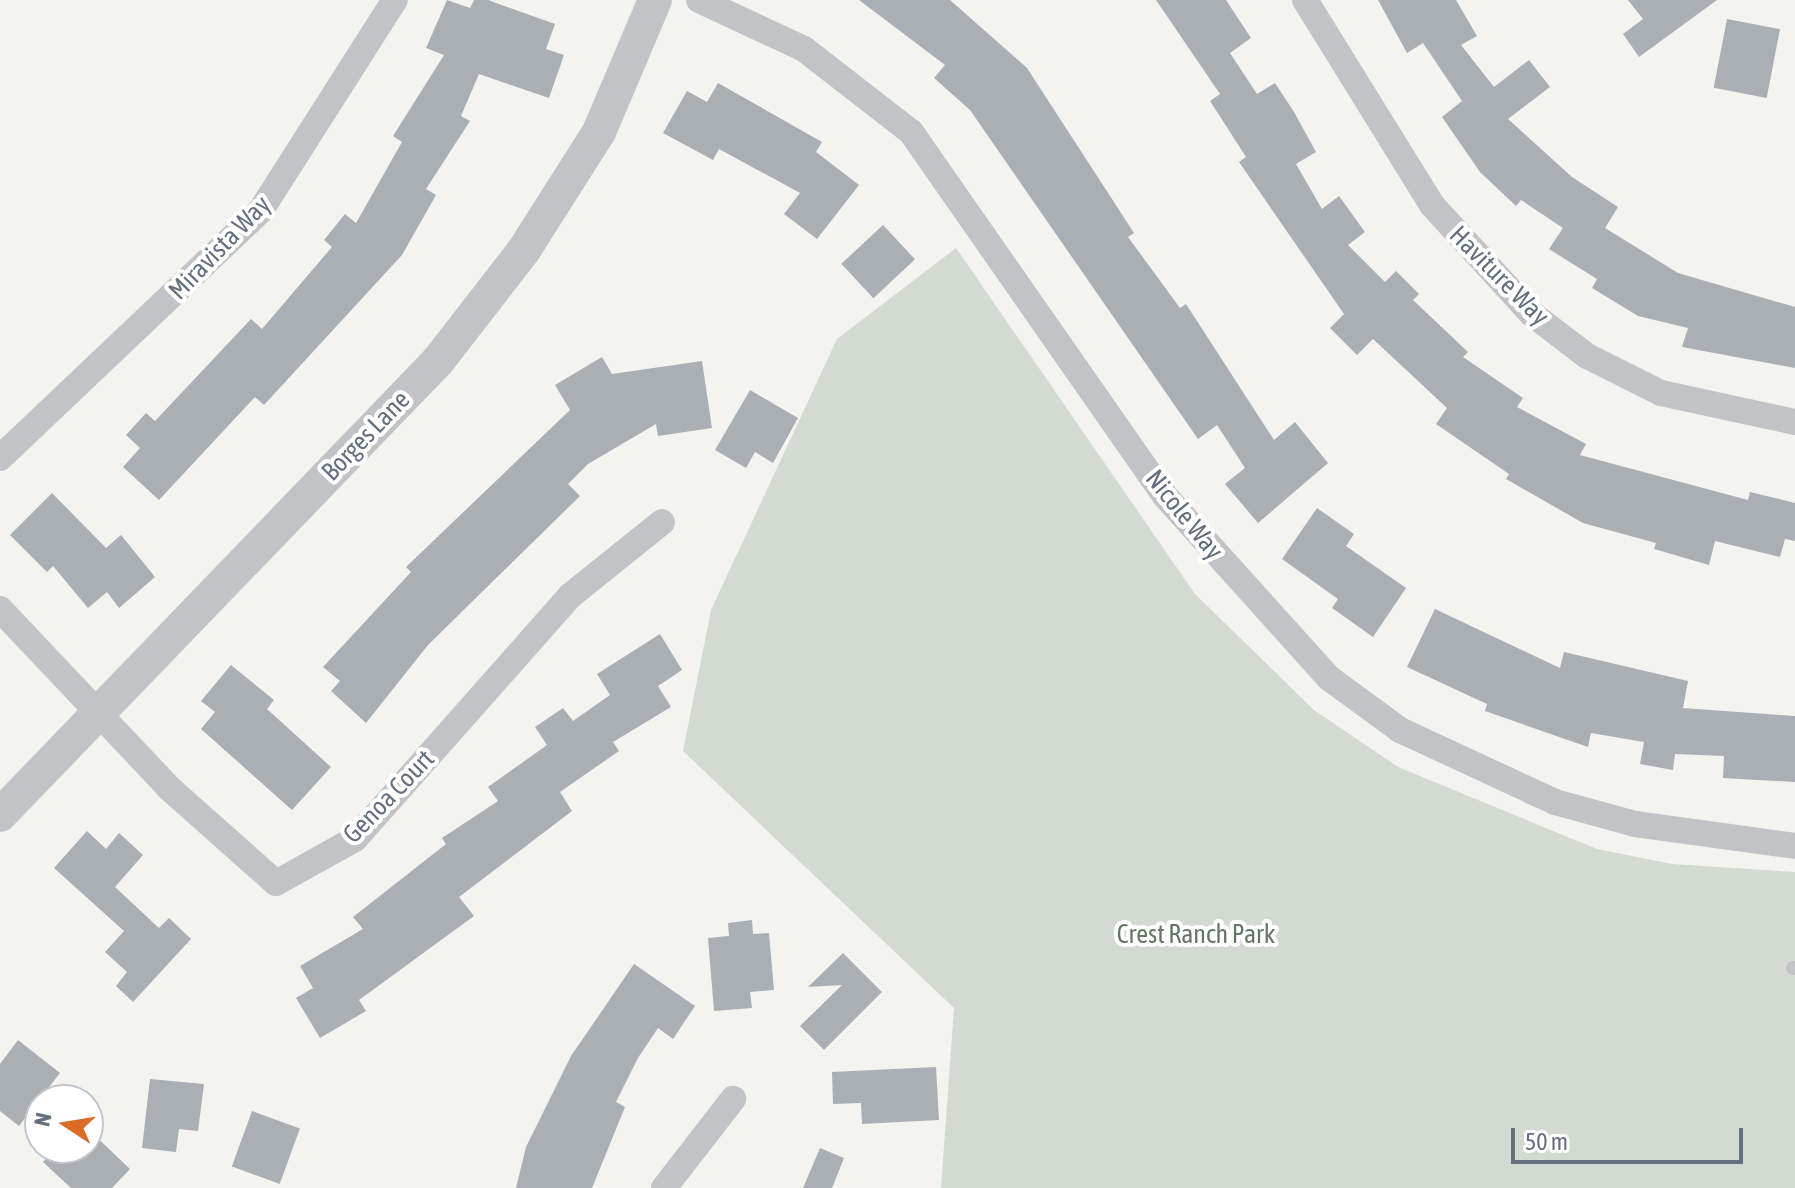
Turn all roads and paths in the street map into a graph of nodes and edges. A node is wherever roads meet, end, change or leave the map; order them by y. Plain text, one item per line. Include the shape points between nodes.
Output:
1 (395, 0) edge
2 (655, 0) edge
3 (699, 0) edge
4 (1305, 0) edge
5 (1795, 422) edge
6 (0, 458) edge
7 (662, 522) dead end
8 (0, 609) edge
9 (99, 716) junction
10 (0, 815) edge
11 (1795, 846) edge
12 (733, 1099) dead end
13 (664, 1188) edge

1 - 6 street, Miravista Way via 261,210
2 - 9 street, Borges Lane via 599,132 495,287 438,361
3 - 11 street, Nicole Way via 804,49 911,132 1165,496 1329,678 1400,730 1555,802 1635,824
4 - 5 street, Haviture Way via 1432,205 1532,314 1587,356 1661,393
7 - 9 street, Genoa Court via 570,596 355,839 276,883
8 - 9 street
9 - 10 street, Borges Lane
12 - 13 street

